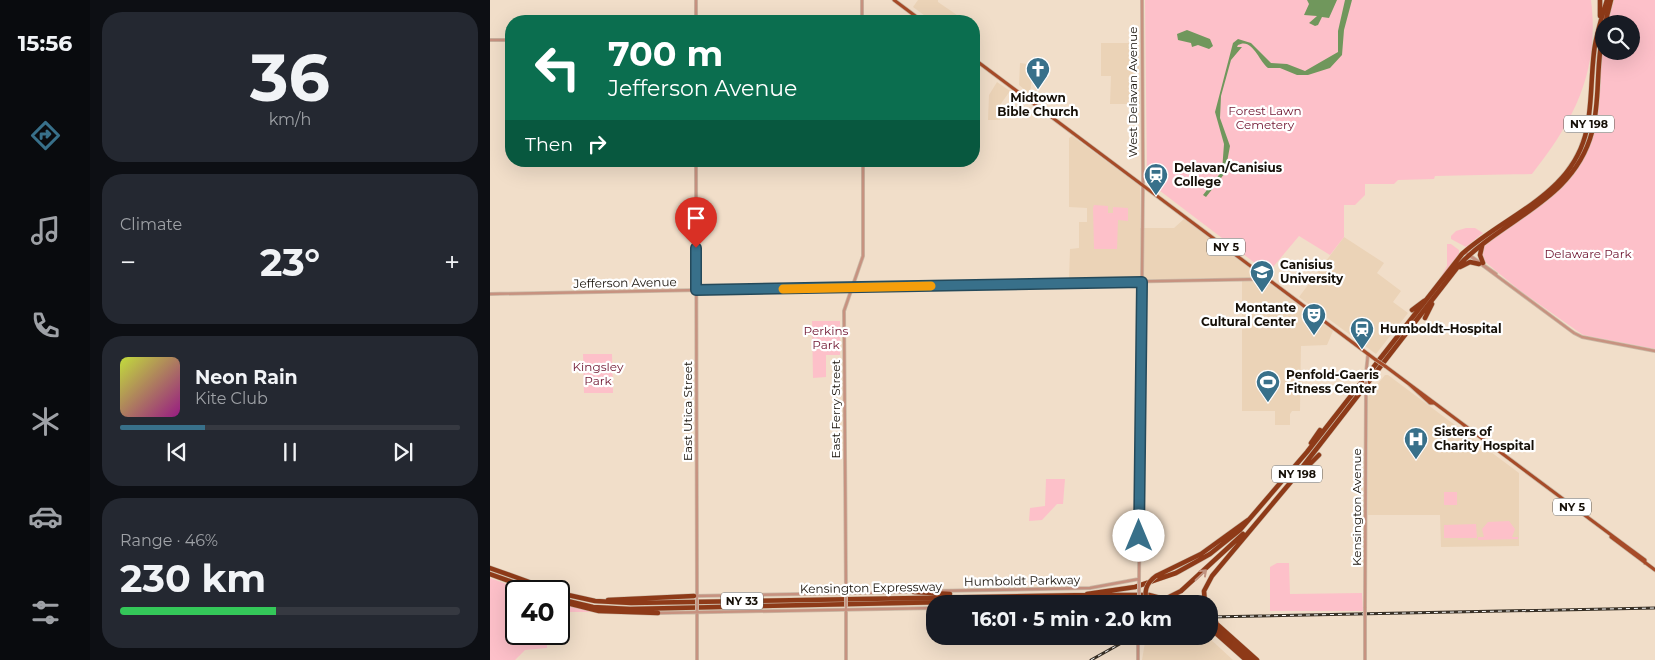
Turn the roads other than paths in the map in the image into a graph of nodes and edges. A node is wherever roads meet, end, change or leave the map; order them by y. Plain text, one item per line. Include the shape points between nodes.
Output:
1 (696, 0) edge
2 (862, 0) edge
3 (894, 0) edge
4 (1142, 0) edge
5 (1600, 0) edge
6 (1607, 0) edge
7 (1612, 0) edge
8 (696, 15) edge
9 (862, 15) edge
10 (914, 15) edge
11 (1601, 15) edge
12 (1604, 15) edge
13 (1608, 15) edge
14 (490, 40) edge
15 (505, 40) edge
16 (1595, 49) edge
17 (1598, 60) edge
18 (980, 63) edge
19 (696, 167) edge
20 (863, 167) edge
21 (1142, 184) junction
22 (1482, 244) junction
23 (1467, 253) junction
24 (1481, 264) junction
25 (1457, 268) junction
26 (1269, 279) junction
27 (1142, 282) junction
28 (852, 288) junction
29 (696, 290) junction
30 (490, 294) edge
31 (1430, 299) junction
32 (1412, 310) dead end
33 (1425, 318) dead end
34 (1655, 351) edge
35 (1368, 354) junction
36 (1320, 430) dead end
37 (1319, 455) dead end
38 (1303, 457) junction
39 (1290, 483) junction
40 (1251, 518) junction
41 (1254, 525) junction
42 (490, 568) edge
43 (1655, 570) edge
44 (490, 574) edge
45 (506, 580) edge
46 (523, 580) edge
47 (1139, 580) junction
48 (914, 592) junction
49 (1087, 594) junction
50 (570, 595) edge
51 (846, 595) junction
52 (953, 595) edge
53 (1026, 595) edge
54 (1138, 595) edge
55 (1145, 595) edge
56 (1149, 595) edge
57 (1173, 595) edge
58 (1204, 595) edge
59 (696, 597) junction
60 (926, 597) edge
61 (570, 601) edge
62 (595, 601) junction
63 (570, 603) edge
64 (926, 603) edge
65 (846, 608) junction
66 (926, 608) edge
67 (697, 611) junction
68 (658, 613) joint
69 (1218, 624) edge
70 (1218, 631) edge
71 (1218, 635) edge
72 (1138, 645) edge
73 (697, 660) edge
74 (846, 660) edge
75 (1138, 660) edge
76 (1244, 660) edge
77 (1250, 660) edge
78 (1257, 660) edge
79 (1365, 660) edge

1 - 8 street
2 - 9 street
3 - 10 main road
4 - 21 street, West Delavan Avenue
5 - 11 highway
6 - 12 highway, NY 198
7 - 13 highway
14 - 15 street
16 - 23 highway, NY 198 via 1590,118 1576,159 1550,190
17 - 22 highway, NY 198 via 1596,115 1578,167 1558,190
18 - 21 main road, NY 5
19 - 29 street, East Utica Street
20 - 28 street, East Ferry Street via 863,254
21 - 26 main road, NY 5
21 - 27 street, West Delavan Avenue
22 - 23 highway, NY 198
22 - 24 highway
23 - 24 street
23 - 25 highway, NY 198
23 - 31 highway, NY 198
24 - 25 highway via 1469,262
24 - 34 street via 1581,336
25 - 31 highway, NY 198
26 - 27 street, Jefferson Avenue
26 - 35 main road, NY 5
27 - 28 street, Jefferson Avenue
27 - 47 street, West Delavan Avenue
28 - 29 street, Jefferson Avenue
28 - 51 street, East Ferry Street via 844,311
29 - 30 street, Jefferson Avenue
29 - 59 street, East Utica Street
31 - 32 highway
31 - 33 highway
31 - 38 highway, NY 198
31 - 39 highway, NY 198
35 - 43 main road, NY 5, bridge
35 - 79 street, Kensington Avenue, bridge
36 - 38 highway
37 - 39 highway
38 - 40 highway, NY 198
39 - 41 highway, NY 198
40 - 49 highway via 1217,549 1176,573 1135,587
40 - 55 highway, bridge via 1207,550 1156,576 1146,588
57 -> 41 highway, bridge
41 - 58 highway via 1207,583
42 - 46 highway
44 - 45 highway
47 - 48 street, Humboldt Parkway via 1083,589
47 - 54 street, West Delavan Avenue, bridge
48 - 51 street, Humboldt Parkway
48 - 52 highway
49 - 53 highway, Kensington Expressway / NY 33
49 - 56 highway, Kensington Expressway / NY 33
50 - 62 highway, Kensington Expressway / NY 33
51 - 59 street, Humboldt Parkway
51 - 65 street, East Ferry Street, bridge
59 - 62 highway
59 - 67 street, East Utica Street, bridge
60 - 62 highway, Kensington Expressway / NY 33
61 - 64 highway, Kensington Expressway / NY 33 via 630,609
63 - 68 highway via 599,611
65 - 66 street
65 - 67 street
65 - 74 street, East Ferry Street
67 - 68 street
67 - 73 street, East Utica Street
69 - 78 highway
70 - 77 highway
71 - 76 highway
72 - 75 street

